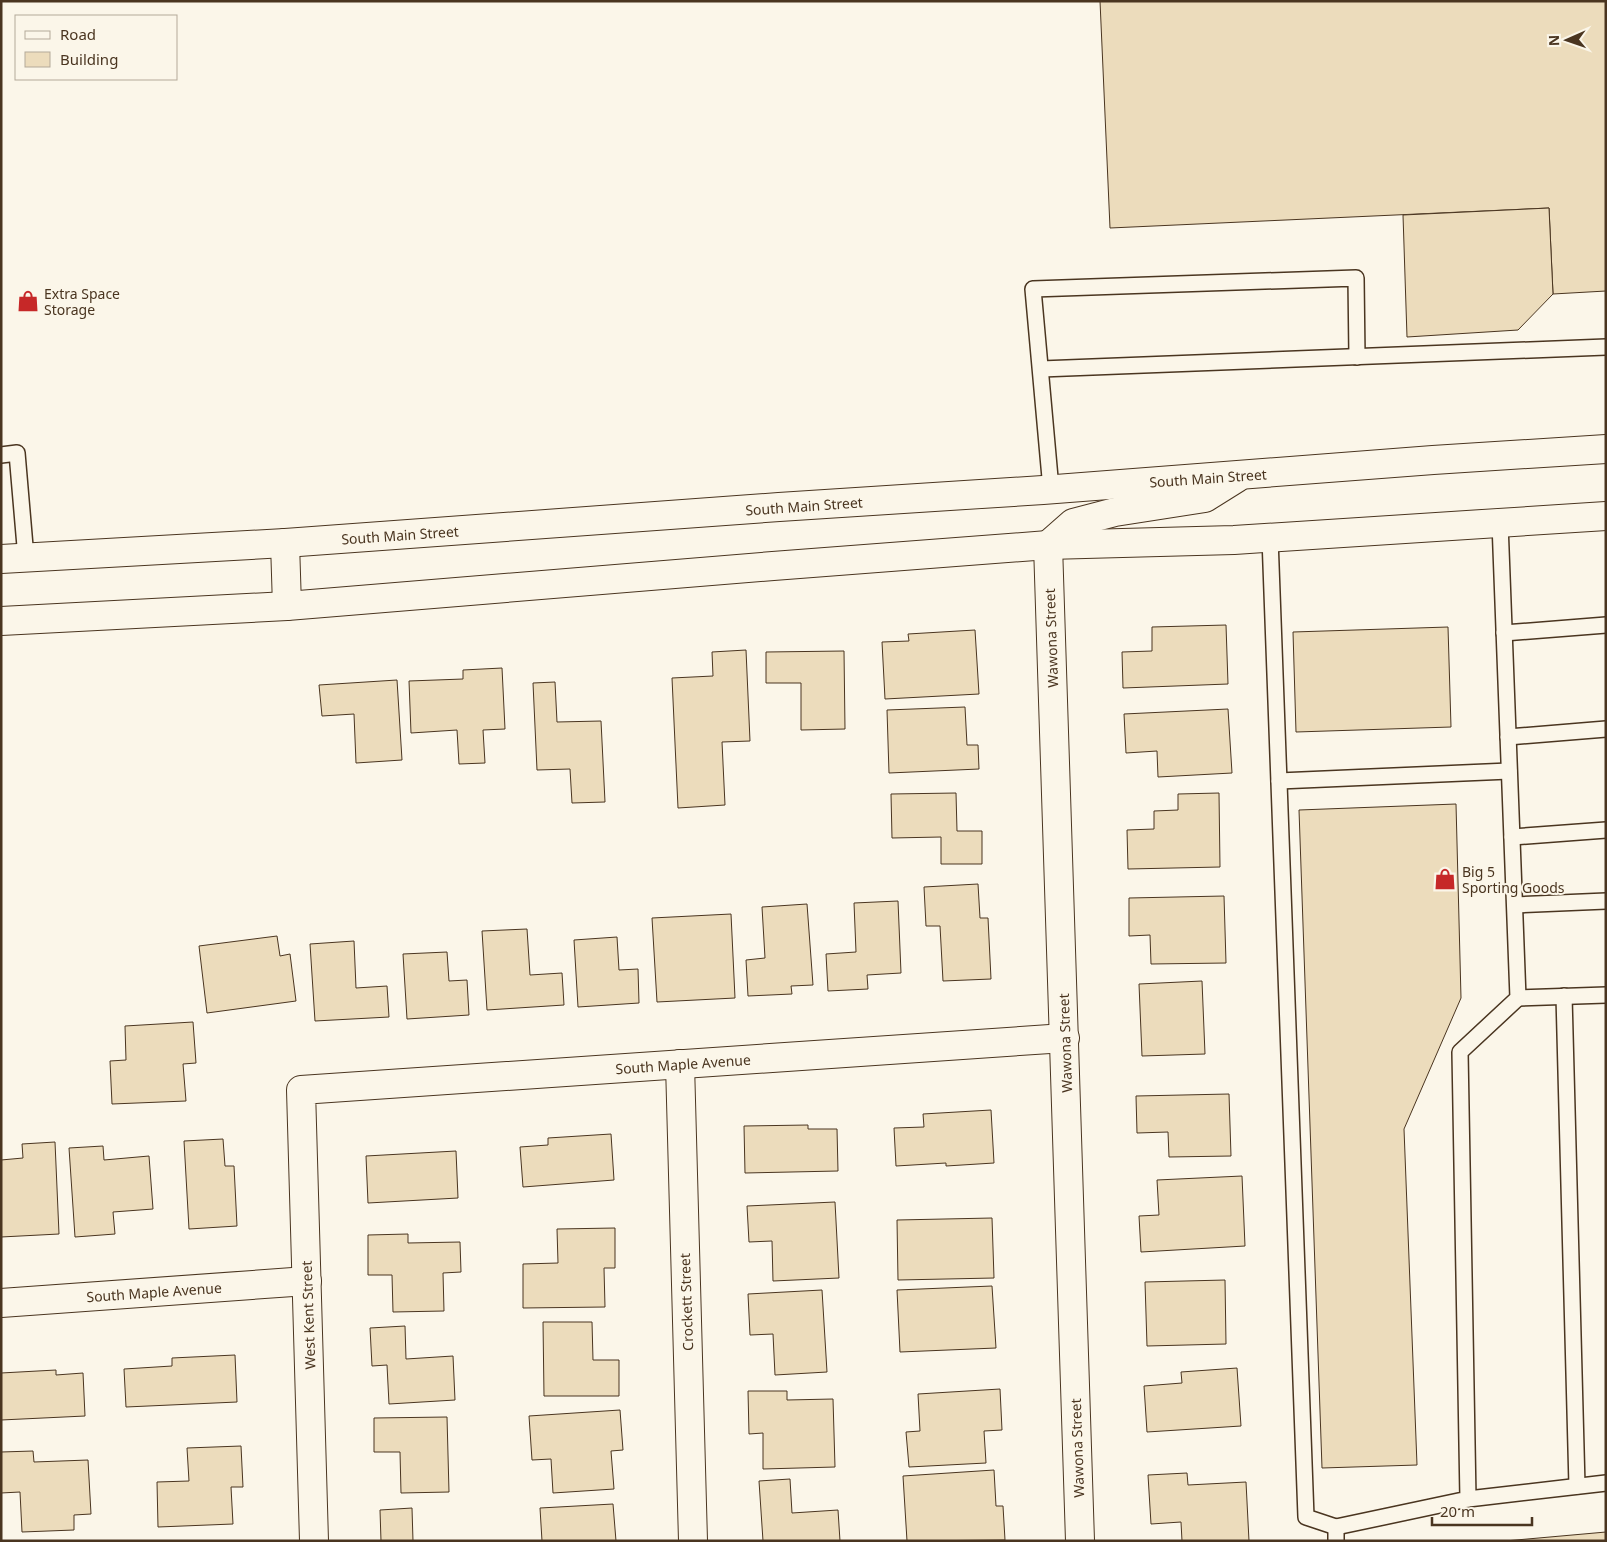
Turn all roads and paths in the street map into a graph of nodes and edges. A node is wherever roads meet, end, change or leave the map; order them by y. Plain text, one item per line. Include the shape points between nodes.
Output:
1 (1606, 347) edge
2 (1357, 357) junction
3 (1041, 369) junction
4 (1606, 449) edge
5 (1, 455) edge
6 (1243, 475) junction
7 (1051, 489) junction
8 (1606, 516) edge
9 (1500, 523) junction
10 (1270, 538) junction
11 (285, 543) junction
12 (1048, 546) junction
13 (14, 559) edge
14 (287, 606) junction
15 (1, 622) edge
16 (1606, 625) edge
17 (1504, 634) junction
18 (1606, 729) edge
19 (1508, 737) junction
20 (1510, 771) junction
21 (1279, 781) junction
22 (1606, 830) edge
23 (1512, 837) junction
24 (1606, 901) edge
25 (1515, 906) junction
26 (1606, 995) edge
27 (1564, 996) junction
28 (1518, 998) junction
29 (1064, 1038) junction
30 (680, 1064) junction
31 (302, 1090) joint
32 (307, 1280) junction
33 (1, 1303) edge
34 (1606, 1483) edge
35 (1577, 1486) junction
36 (1468, 1499) junction
37 (1336, 1534) edge
38 (314, 1541) edge
39 (693, 1541) edge
40 (1080, 1541) edge

1 - 2 lane
2 - 3 lane
2 - 3 lane via 1356,278 1033,289
3 - 7 lane
4 - 6 main road, South Main Street
5 - 13 lane via 17,453
6 - 7 main road, South Main Street
6 - 12 main road via 1205,498 1115,512 1073,523
7 - 11 main road, South Main Street
8 - 9 main road
9 - 10 main road
9 - 17 lane
10 - 12 main road
10 - 21 lane
11 - 13 main road, South Main Street
11 - 14 main road
12 - 14 main road
12 - 29 main road, Wawona Street
14 - 15 main road
16 - 17 lane
17 - 19 lane
18 - 19 lane
19 - 20 lane
20 - 21 lane
20 - 23 lane
21 - 37 lane via 1306,1517
22 - 23 lane
23 - 25 lane
24 - 25 lane
25 - 28 lane
26 - 27 lane
27 - 28 lane
27 - 35 lane
28 - 36 lane via 1460,1052
29 - 30 main road, South Maple Avenue
29 - 40 main road, Wawona Street
30 - 31 main road, South Maple Avenue
30 - 39 main road, Crockett Street
31 - 32 main road, West Kent Street
32 - 33 main road, South Maple Avenue
32 - 38 main road, West Kent Street
34 - 35 lane
35 - 36 lane
36 - 37 lane

